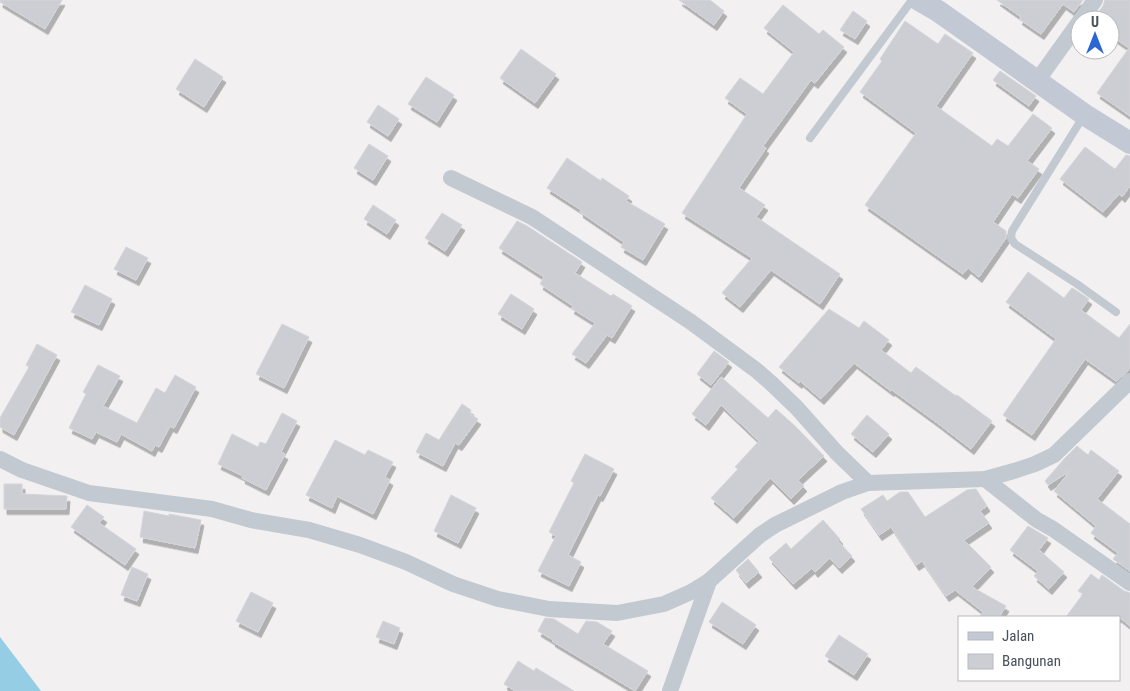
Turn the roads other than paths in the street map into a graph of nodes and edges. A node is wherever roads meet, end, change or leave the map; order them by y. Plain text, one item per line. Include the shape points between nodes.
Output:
1 (912, 0) edge
2 (919, 0) edge
3 (942, 6) edge
4 (1070, 34) edge
5 (1037, 81) junction
6 (1085, 115) junction
7 (810, 138) dead end
8 (1130, 143) edge
9 (451, 178) dead end
10 (1116, 312) dead end
11 (1130, 381) edge
12 (0, 459) edge
13 (985, 479) junction
14 (868, 483) junction
15 (709, 581) junction
16 (1130, 583) edge
17 (670, 691) edge

1 - 7 lane
2 - 3 street
3 - 5 street
4 - 5 street
5 - 6 street
6 - 8 street
6 - 10 lane via 1012,231 1011,238 1015,244
9 - 14 street via 532,217 691,322 771,383
11 - 13 street via 1054,455
12 - 15 street via 89,493 212,509 309,530 406,562 453,584 498,599 548,610 617,614 664,604
13 - 14 street
13 - 16 street via 1036,520
14 - 15 street via 775,525
15 - 17 street

